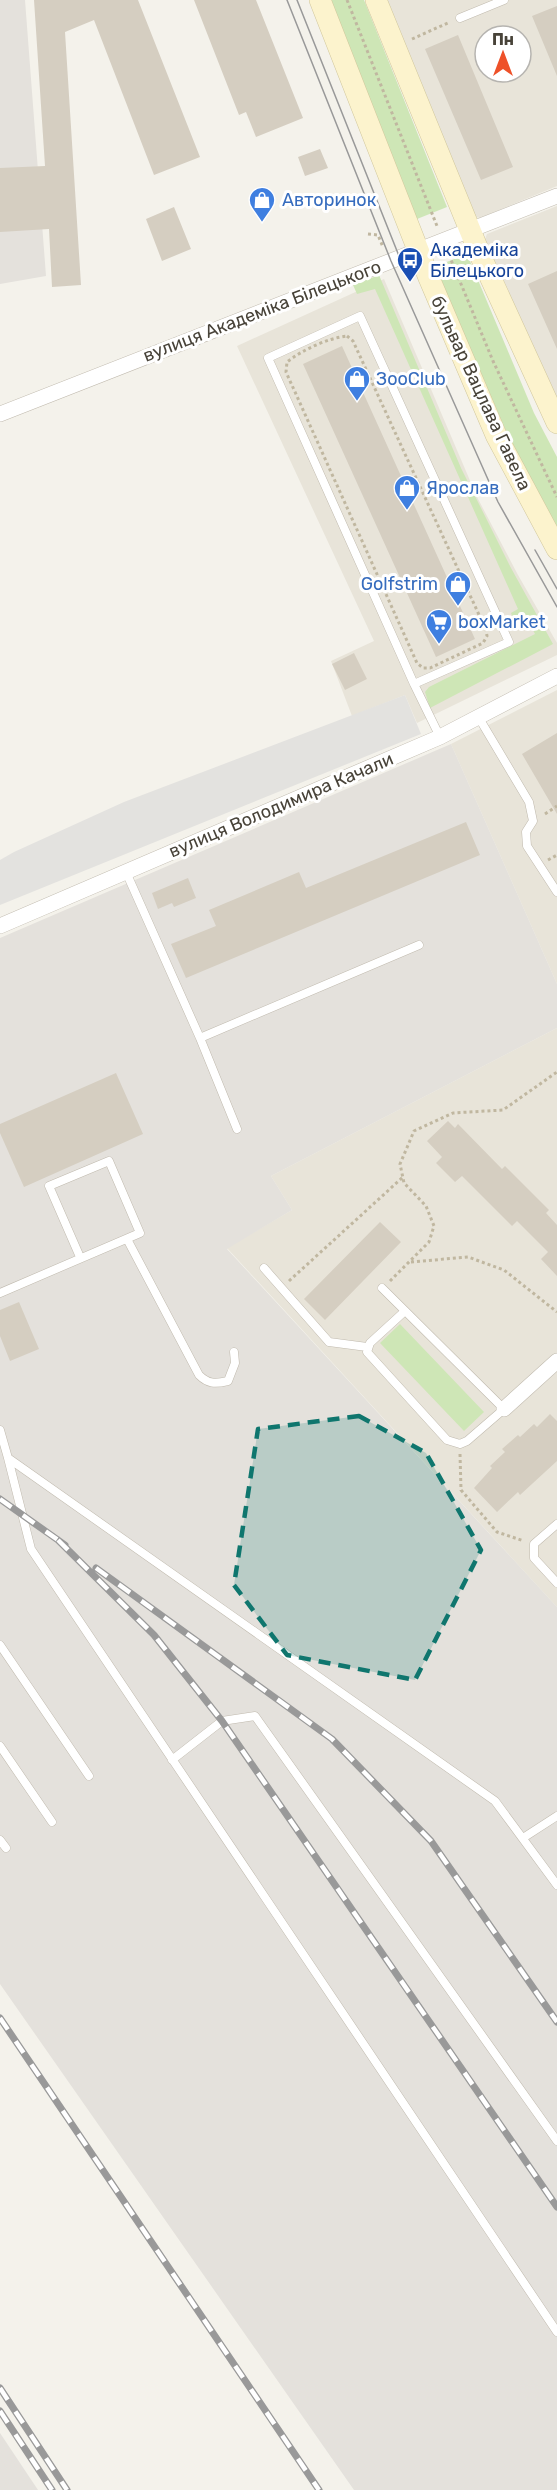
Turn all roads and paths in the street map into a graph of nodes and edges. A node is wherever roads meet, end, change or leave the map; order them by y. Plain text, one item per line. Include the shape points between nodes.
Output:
1 (320, 0) edge
2 (377, 0) edge
3 (504, 0) edge
4 (460, 18) joint
5 (407, 42) dead end
6 (557, 196) edge
7 (470, 231) junction
8 (368, 234) dead end
9 (378, 235) dead end
10 (417, 251) junction
11 (0, 414) edge
12 (557, 423) edge
13 (557, 549) edge
14 (430, 668) joint
15 (557, 676) edge
16 (414, 684) junction
17 (479, 718) junction
18 (440, 737) junction
19 (126, 872) junction
20 (557, 892) edge
21 (0, 926) edge
22 (418, 945) dead end
23 (200, 1038) junction
24 (557, 1072) edge
25 (237, 1129) dead end
26 (403, 1177) junction
27 (127, 1239) junction
28 (80, 1257) junction
29 (409, 1262) junction
30 (264, 1268) dead end
31 (281, 1288) junction
32 (382, 1288) joint
33 (0, 1293) edge
34 (405, 1311) junction
35 (557, 1312) edge
36 (367, 1347) junction
37 (234, 1352) dead end
38 (557, 1362) edge
39 (504, 1409) junction
40 (0, 1430) edge
41 (460, 1444) junction
42 (8, 1458) junction
43 (557, 1524) edge
44 (534, 1544) junction
45 (557, 1583) edge
46 (0, 1645) edge
47 (0, 1746) edge
48 (172, 1760) junction
49 (89, 1776) dead end
50 (557, 1816) edge
51 (52, 1822) dead end
52 (522, 1838) junction
53 (0, 1840) edge
54 (6, 1848) dead end
55 (557, 1885) edge
56 (557, 2141) edge
57 (557, 2332) edge

1 - 10 main road, бульвар Вацлава Гавела
2 - 7 main road
3 - 4 lane
4 - 5 path
6 - 7 street, вулиця Академіка Білецького
7 - 10 street, вулиця Академіка Білецького
7 - 12 main road
8 - 9 path
10 - 11 street, вулиця Академіка Білецького
10 - 13 main road, бульвар Вацлава Гавела via 496,435
14 - 14 path via 417,663 286,372 287,362 293,357 338,337 347,336 353,341 486,630 483,643
15 - 17 street, вулиця Володимира Качали
16 - 16 lane via 268,358 360,316 509,642
16 - 18 lane
17 - 18 street, вулиця Володимира Качали
17 - 20 lane via 529,802 533,821 526,832 526,846
18 - 19 street, вулиця Володимира Качали
19 - 21 street, вулиця Володимира Качали
19 - 23 lane
22 - 23 lane
23 - 25 lane
24 - 26 path via 503,1110 453,1113 414,1131 400,1164
26 - 29 path via 426,1206 434,1226 429,1242
26 - 31 path
27 - 28 lane
27 - 28 lane via 140,1233 109,1161 50,1186
27 - 37 lane via 199,1375 215,1384 228,1381 235,1363
28 - 33 lane
29 - 32 path
29 - 35 path via 468,1257 477,1260 504,1270
30 - 31 lane
31 - 36 lane via 329,1342
32 - 34 lane
34 - 36 lane
34 - 39 lane
36 - 41 lane via 369,1356 447,1440
38 - 39 street
39 - 41 lane
40 - 42 lane
41 - 44 path via 461,1490 497,1532
42 - 48 lane via 32,1549
42 - 52 lane via 495,1801
43 - 44 lane
44 - 45 lane via 534,1558
46 - 49 lane
47 - 51 lane
48 - 56 lane via 222,1721 255,1716
48 - 57 lane
50 - 52 lane
52 - 55 lane
53 - 54 lane

